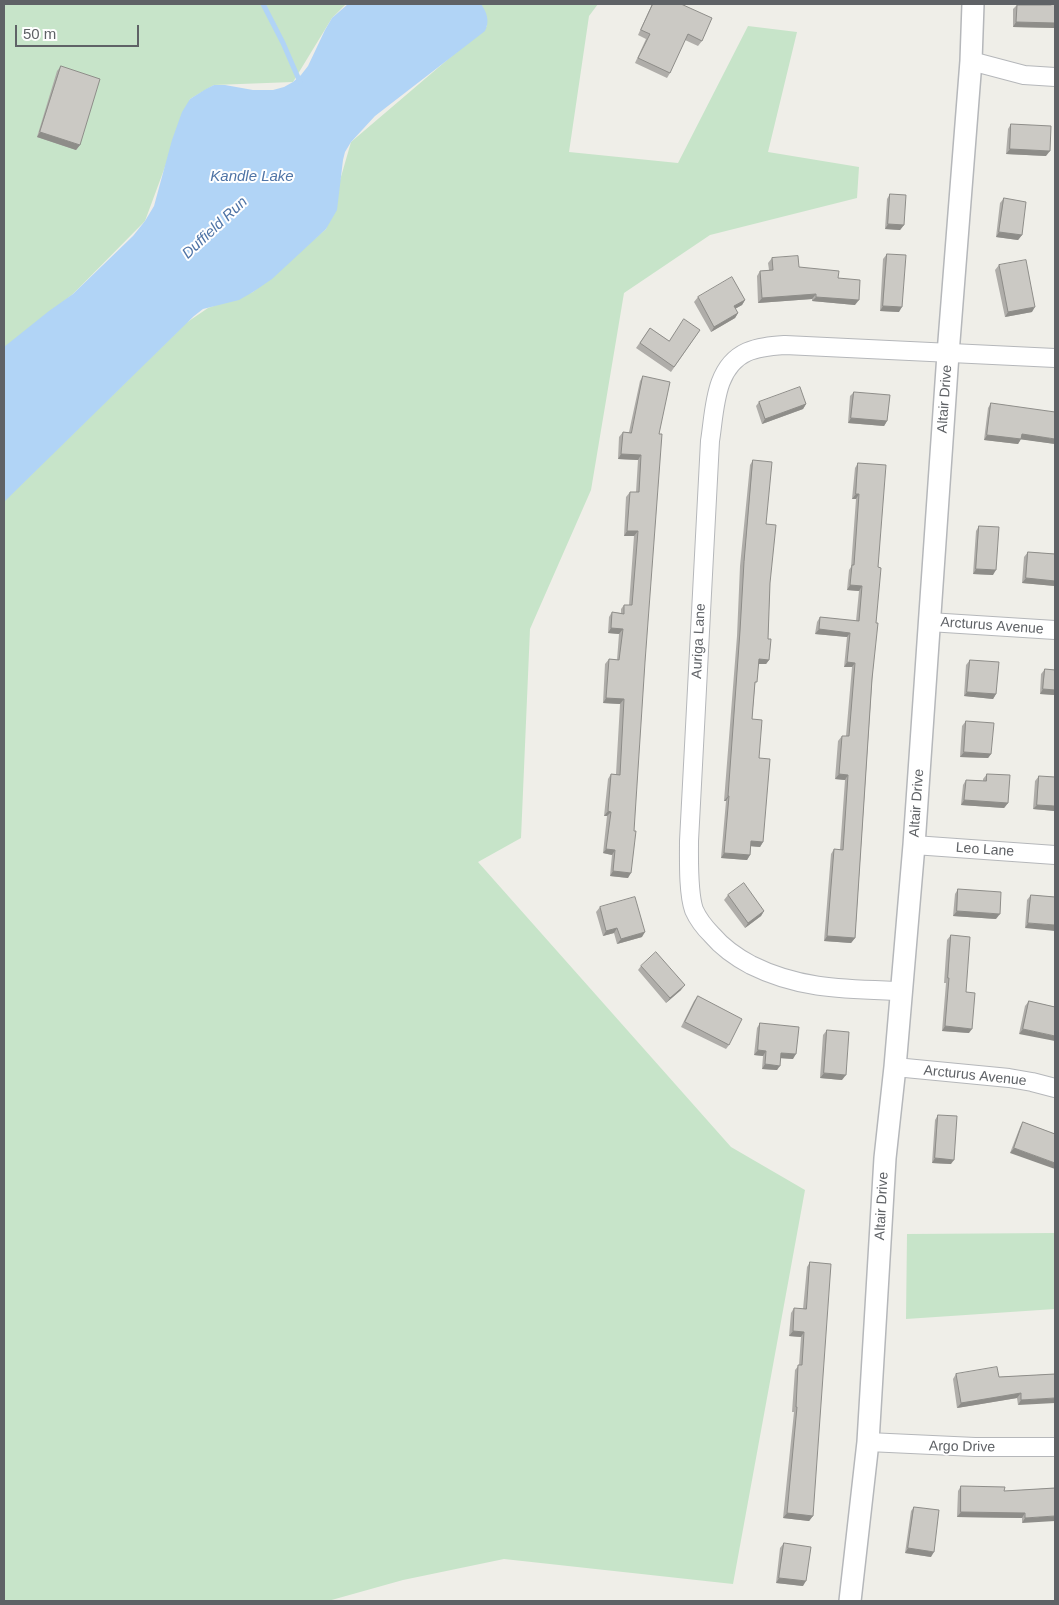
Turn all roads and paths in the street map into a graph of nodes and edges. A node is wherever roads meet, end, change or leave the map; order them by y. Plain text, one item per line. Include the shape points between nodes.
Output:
1 (973, 4) edge
2 (971, 60) junction
3 (1055, 77) edge
4 (948, 354) junction
5 (1055, 358) edge
6 (929, 622) junction
7 (1055, 630) edge
8 (914, 845) junction
9 (1055, 855) edge
10 (901, 991) junction
11 (895, 1067) junction
12 (1055, 1088) edge
13 (868, 1442) junction
14 (1055, 1447) edge
15 (850, 1601) edge

1 - 2 street, Altair Drive
2 - 3 street via 1024,75
2 - 4 street, Altair Drive
4 - 5 street, Auriga Lane
4 - 6 street, Altair Drive
4 - 10 street, Auriga Lane via 785,345 747,352 730,363 722,379 716,395 710,441 689,841 694,910 721,946 771,975 818,986
6 - 7 street, Arcturus Avenue
6 - 8 street, Altair Drive
8 - 9 street, Leo Lane
8 - 10 street, Altair Drive
10 - 11 street, Altair Drive
11 - 12 street, Arcturus Avenue via 1009,1078
11 - 13 street, Altair Drive via 885,1158
13 - 14 street, Argo Drive via 975,1448
13 - 15 street, Altair Drive

